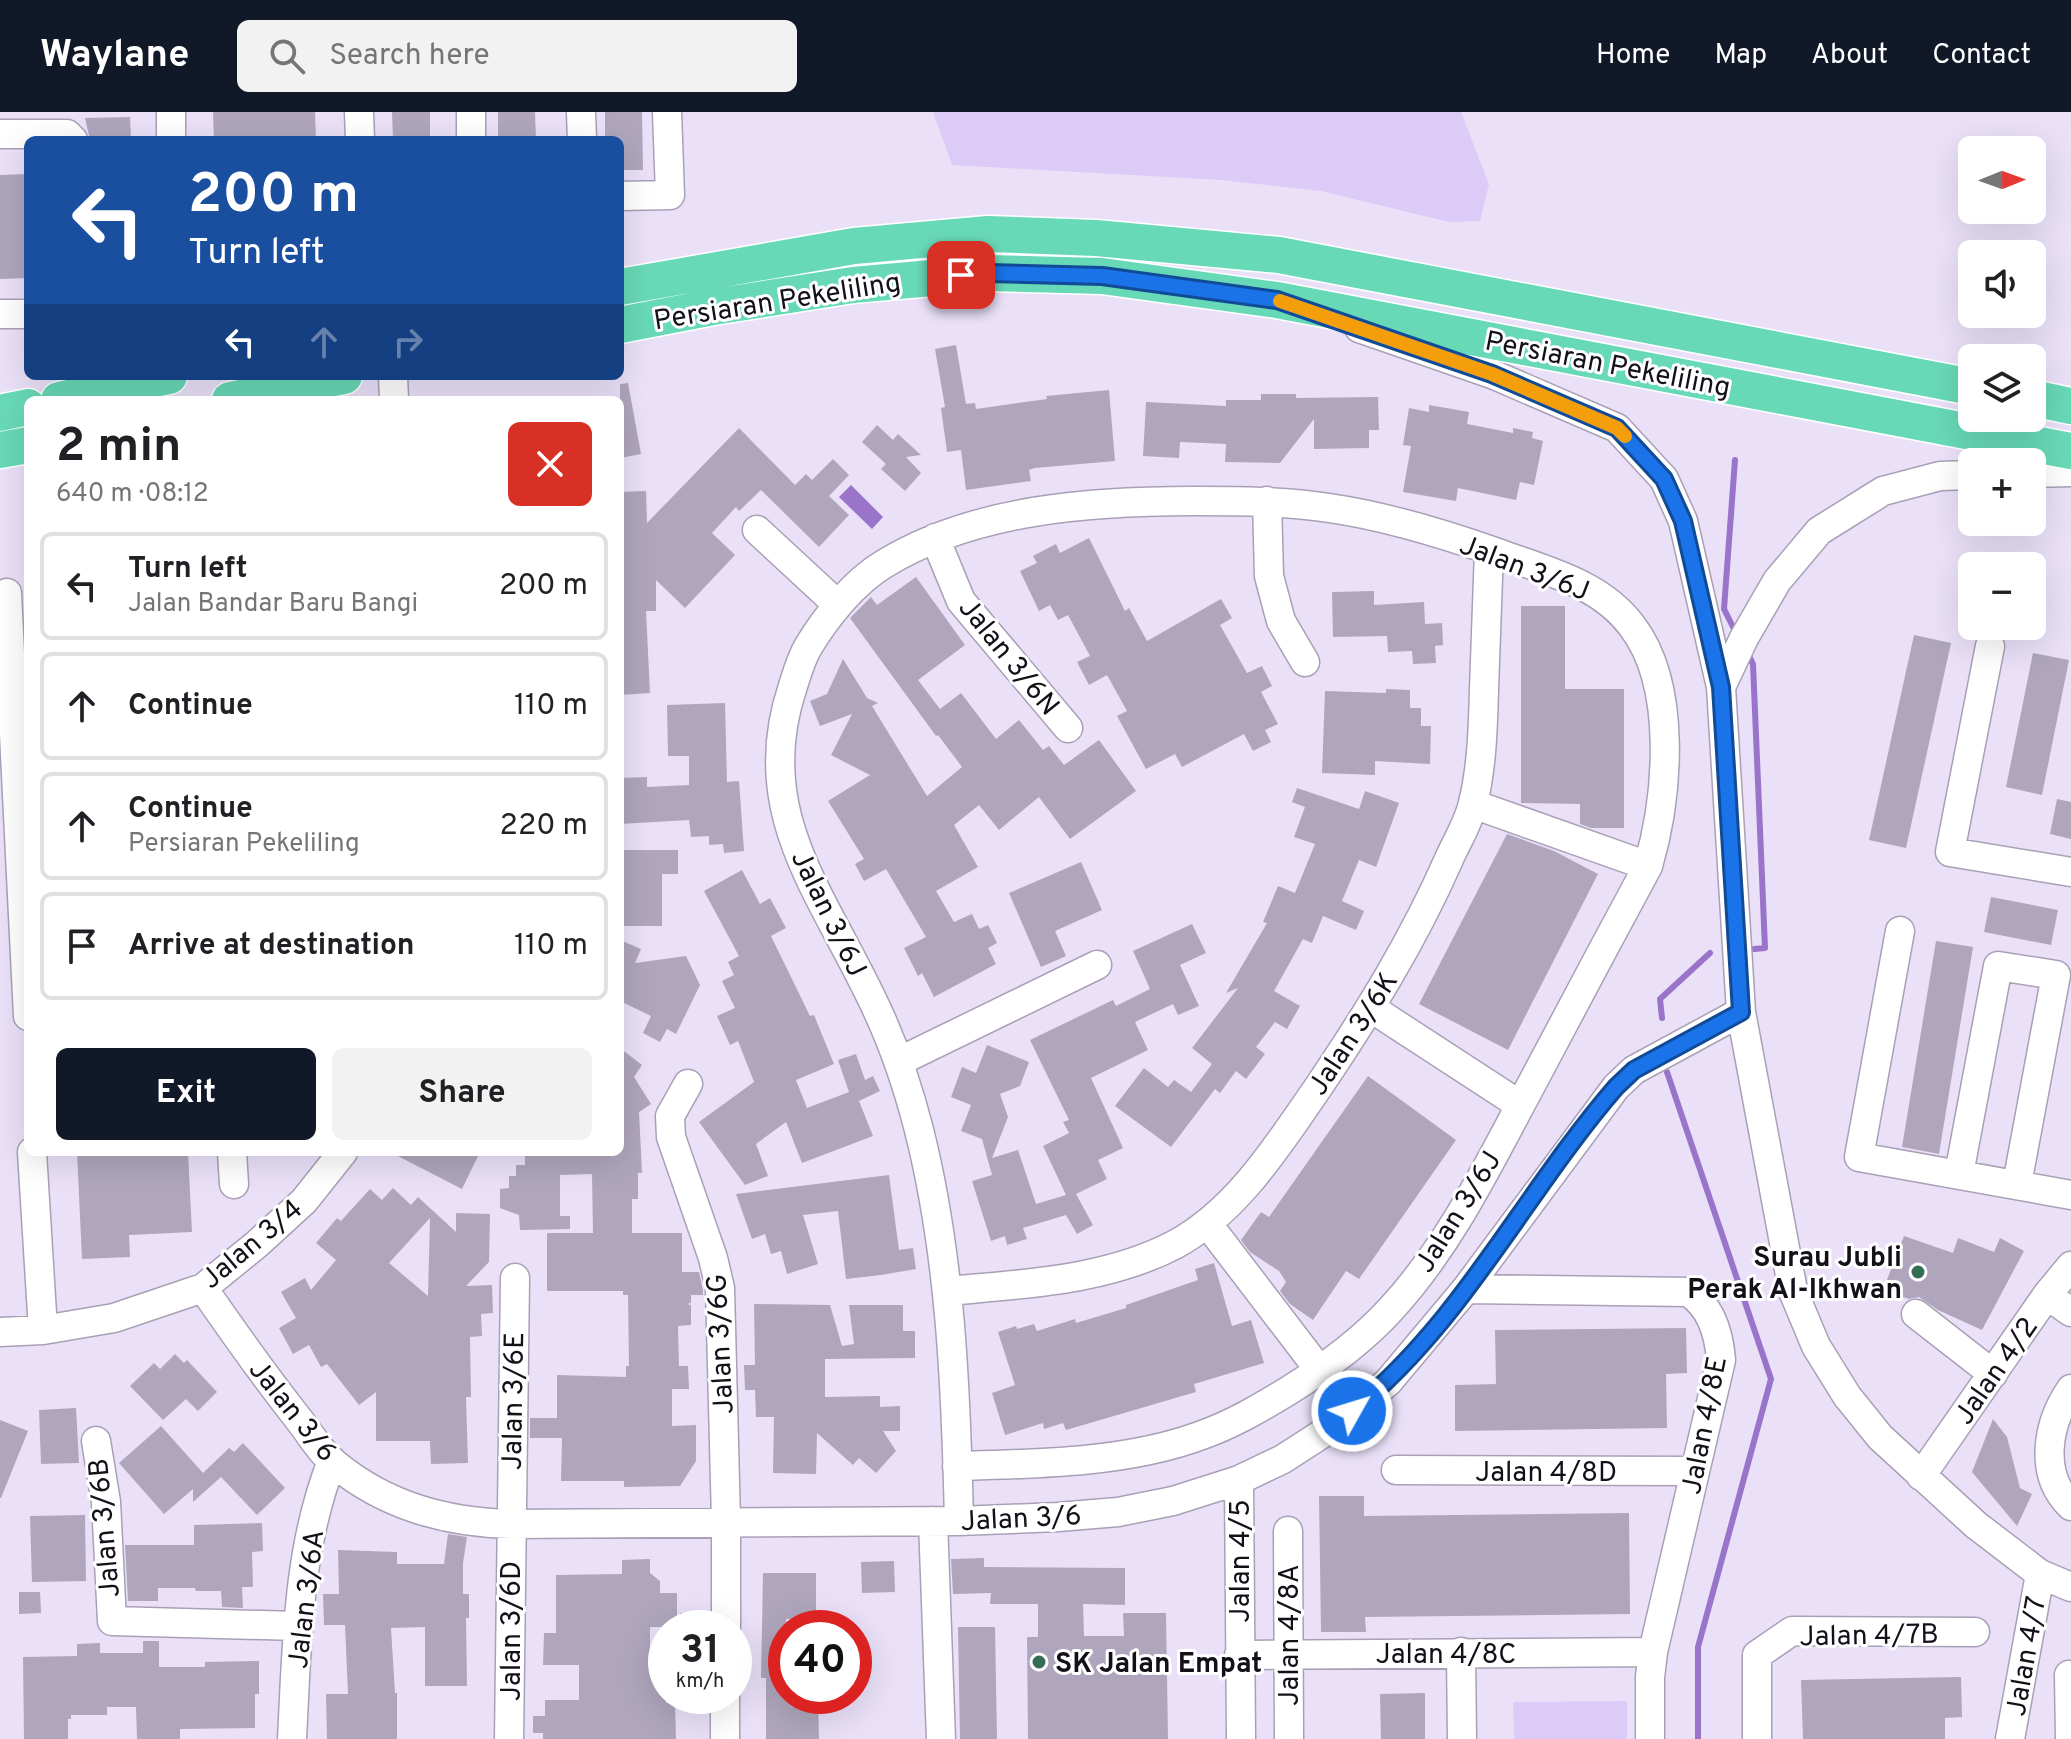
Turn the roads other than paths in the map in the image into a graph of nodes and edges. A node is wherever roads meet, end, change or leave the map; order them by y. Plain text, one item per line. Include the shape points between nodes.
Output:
1 (171, 112) edge
2 (359, 112) edge
3 (471, 112) edge
4 (581, 112) edge
5 (667, 112) edge
6 (0, 134) edge
7 (69, 136) edge
8 (171, 136) edge
9 (360, 136) edge
10 (471, 136) edge
11 (582, 136) edge
12 (624, 196) edge
13 (624, 286) edge
14 (1277, 300) junction
15 (0, 314) edge
16 (24, 314) edge
17 (624, 324) edge
18 (151, 380) edge
19 (325, 380) edge
20 (1958, 384) edge
21 (77, 396) edge
22 (249, 396) edge
23 (2046, 401) edge
24 (2071, 406) edge
25 (24, 408) edge
26 (0, 413) edge
27 (24, 446) edge
28 (0, 450) edge
29 (2071, 451) edge
30 (2071, 472) edge
31 (2046, 473) edge
32 (1958, 475) edge
33 (1267, 501) junction
34 (757, 530) dead end
35 (935, 538) junction
36 (1489, 550) junction
37 (7, 593) dead end
38 (838, 605) junction
39 (1990, 646) dead end
40 (1305, 662) dead end
41 (1721, 687) junction
42 (1068, 728) dead end
43 (15, 783) edge
44 (1473, 804) junction
45 (1648, 866) junction
46 (2071, 872) edge
47 (1900, 931) dead end
48 (24, 944) edge
49 (1097, 965) dead end
50 (1371, 1008) junction
51 (1741, 1012) junction
52 (900, 1061) junction
53 (688, 1084) dead end
54 (1520, 1105) junction
55 (32, 1156) edge
56 (232, 1156) edge
57 (340, 1156) edge
58 (1959, 1174) junction
59 (234, 1184) dead end
60 (2017, 1184) junction
61 (2071, 1195) edge
62 (1207, 1223) junction
63 (2071, 1266) edge
64 (515, 1278) dead end
65 (203, 1288) junction
66 (1466, 1289) junction
67 (947, 1291) junction
68 (2047, 1295) junction
69 (2071, 1312) edge
70 (1916, 1314) dead end
71 (43, 1330) junction
72 (0, 1332) edge
73 (1320, 1371) junction
74 (1993, 1374) junction
75 (2071, 1389) edge
76 (96, 1441) dead end
77 (332, 1461) junction
78 (957, 1466) junction
79 (1396, 1470) dead end
80 (1695, 1471) junction
81 (1921, 1476) junction
82 (1239, 1480) junction
83 (2071, 1506) edge
84 (726, 1521) junction
85 (946, 1521) junction
86 (510, 1524) junction
87 (1288, 1531) dead end
88 (2040, 1574) junction
89 (2071, 1587) edge
90 (726, 1610) edge
91 (297, 1626) junction
92 (1975, 1632) dead end
93 (1461, 1652) junction
94 (1653, 1652) junction
95 (1288, 1654) junction
96 (1239, 1655) junction
97 (2069, 1675) edge
98 (725, 1714) edge
99 (292, 1739) edge
100 (509, 1739) edge
101 (725, 1739) edge
102 (941, 1739) edge
103 (1241, 1739) edge
104 (1289, 1739) edge
105 (1462, 1739) edge
106 (1650, 1739) edge
107 (1757, 1739) edge
108 (2010, 1739) edge
109 (2070, 1739) edge

1 - 8 street
2 - 9 street
3 - 10 street
4 - 11 street
5 - 12 street via 670,195
6 - 7 street
13 - 20 main road, Persiaran Pekeliling via 854,246 988,234 1096,238 1279,255
14 - 17 main road, Persiaran Pekeliling via 1102,276 988,273 853,285
14 - 29 main road, Persiaran Pekeliling
14 - 41 street via 1492,374 1617,428 1664,479 1683,521
15 - 16 street
18 - 21 main road
19 - 22 main road
23 - 24 main road
25 - 26 main road
27 - 28 main road
30 - 31 street
32 - 41 street via 1883,491 1819,531 1777,581
33 - 35 street, Jalan 3/6J via 1134,501 1057,509
33 - 36 street, Jalan 3/6J via 1332,508
33 - 40 street via 1269,576 1281,621
34 - 38 street
35 - 38 street, Jalan 3/6J via 880,566
35 - 42 street, Jalan 3/6N via 961,601
36 - 44 street, Jalan 3/6K via 1483,730
36 - 45 street, Jalan 3/6J via 1581,584 1615,606 1636,630 1651,661 1665,748 1662,805
37 - 43 street
38 - 52 street, Jalan 3/6J via 805,651 783,716 779,785 799,858
39 - 46 street via 1950,852
41 - 51 street
43 - 48 street
44 - 45 street
44 - 50 street, Jalan 3/6K via 1426,913
45 - 54 street, Jalan 3/6J
47 - 58 street via 1859,1157
49 - 52 street
50 - 54 street
50 - 62 street, Jalan 3/6K via 1283,1139 1235,1199
51 - 66 street, Jalan 3/6 via 1634,1070 1616,1087
51 - 81 street via 1793,1291 1816,1346 1847,1396
52 - 67 street, Jalan 3/6J via 938,1221
53 - 84 street, Jalan 3/6G via 673,1107 670,1127 720,1288
54 - 73 street, Jalan 3/6J via 1435,1254 1392,1308
55 - 71 street
56 - 59 street
57 - 65 street, Jalan 3/4 via 304,1201
58 - 60 street
58 - 60 street via 1998,966 2056,975
60 - 61 street
62 - 67 street, Jalan 3/6K via 1146,1258 1100,1272
62 - 73 street
63 - 68 street, Jalan 4/2
64 - 86 street, Jalan 3/6E
65 - 71 street, Jalan 3/4 via 114,1318
65 - 77 street, Jalan 3/6
66 - 80 street, Jalan 4/8E via 1675,1291 1701,1300 1719,1340 1721,1360
66 - 82 street, Jalan 3/6 via 1388,1382 1334,1426
67 - 78 street, Jalan 3/6J
68 - 69 street
68 - 74 street, Jalan 4/2
70 - 74 street
71 - 72 street, Jalan 3/4
73 - 78 street, Jalan 3/6J via 1245,1417 1199,1436 1054,1464
74 - 81 street, Jalan 4/2
75 - 83 street via 2052,1430 2048,1461 2055,1485
76 - 91 street, Jalan 3/6B via 106,1502 112,1621
77 - 86 street, Jalan 3/6 via 398,1503 471,1522
77 - 91 street, Jalan 3/6A via 318,1496
78 - 85 street, Jalan 3/6J
79 - 80 street, Jalan 4/8D
80 - 94 street, Jalan 4/8E
81 - 88 street
82 - 85 street, Jalan 3/6 via 1118,1512
82 - 96 street, Jalan 4/5
84 - 85 street, Jalan 3/6
84 - 86 street, Jalan 3/6
84 - 90 street, Jalan 3/6G
85 - 102 street, Jalan 3/6J
86 - 100 street, Jalan 3/6D
87 - 95 street, Jalan 4/8A
88 - 89 street
88 - 108 street, Jalan 4/7
91 - 99 street, Jalan 3/6A
92 - 107 street, Jalan 4/7B via 1792,1631 1757,1655
93 - 94 street, Jalan 4/8C
93 - 95 street, Jalan 4/8C
93 - 105 street
94 - 106 street, Jalan 4/8E
95 - 96 street, Jalan 4/8C
95 - 104 street, Jalan 4/8A
96 - 103 street, Jalan 4/5
97 - 109 street
98 - 101 street

